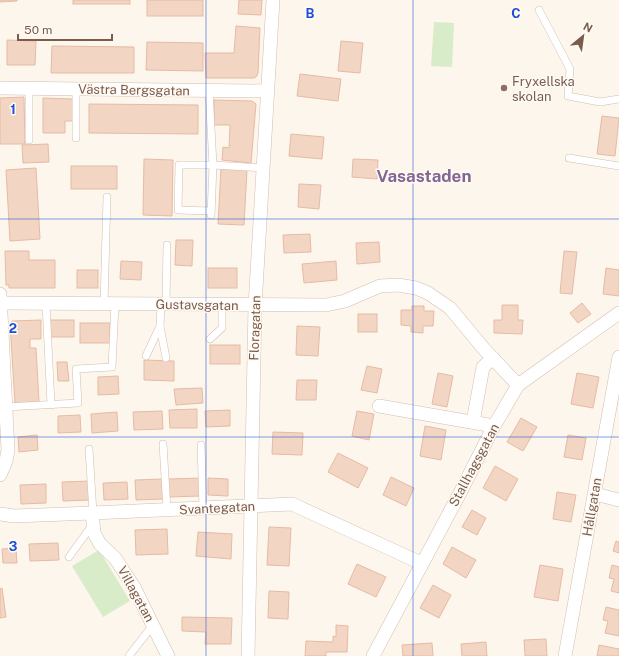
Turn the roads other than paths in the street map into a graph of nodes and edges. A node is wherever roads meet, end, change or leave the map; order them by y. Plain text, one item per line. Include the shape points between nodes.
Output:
1 (273, 0) edge
2 (540, 10) dead end
3 (0, 88) edge
4 (29, 88) junction
5 (76, 89) junction
6 (209, 91) junction
7 (267, 91) junction
8 (619, 99) edge
9 (76, 138) dead end
10 (29, 140) dead end
11 (569, 158) dead end
12 (213, 165) junction
13 (619, 166) edge
14 (263, 168) junction
15 (107, 197) dead end
16 (167, 245) dead end
17 (0, 300) edge
18 (46, 304) junction
19 (110, 304) junction
20 (163, 305) junction
21 (222, 306) junction
22 (255, 306) junction
23 (619, 313) edge
24 (160, 326) junction
25 (210, 339) dead end
26 (146, 356) dead end
27 (619, 357) edge
28 (166, 358) dead end
29 (493, 358) junction
30 (518, 385) junction
31 (617, 385) edge
32 (51, 405) junction
33 (379, 406) dead end
34 (6, 407) junction
35 (473, 422) junction
36 (494, 426) junction
37 (163, 444) dead end
38 (201, 445) dead end
39 (89, 449) dead end
40 (0, 474) edge
41 (595, 494) junction
42 (619, 500) edge
43 (251, 506) junction
44 (203, 508) junction
45 (167, 510) junction
46 (0, 514) edge
47 (93, 517) junction
48 (69, 557) dead end
49 (421, 563) junction
50 (153, 625) junction
51 (129, 656) edge
52 (168, 656) edge
53 (248, 656) edge
54 (373, 656) edge
55 (565, 656) edge

1 - 7 street, Floragatan
2 - 8 lane via 570,69 568,96 600,102
3 - 4 street, Västra Bergsgatan
4 - 5 street, Västra Bergsgatan
4 - 10 lane
5 - 6 street, Västra Bergsgatan
5 - 9 lane
6 - 7 street, Västra Bergsgatan
6 - 12 lane
7 - 14 street, Floragatan
11 - 13 lane
12 - 12 lane via 211,213 178,210 179,165
12 - 14 lane
14 - 22 street, Floragatan
15 - 19 lane
16 - 20 lane
17 - 18 street, Gustavsgatan
17 - 34 street
18 - 19 street, Gustavsgatan
18 - 32 lane
19 - 20 street, Gustavsgatan
19 - 32 lane via 112,367 76,369 78,403
20 - 21 street, Gustavsgatan
20 - 24 lane
21 - 22 street, Gustavsgatan
21 - 25 lane via 222,328
22 - 29 street, Gustavsgatan via 326,305 346,301 380,286 404,286 428,293 450,308
22 - 43 street, Floragatan
23 - 30 street, Stallhagsgatan
24 - 26 lane
24 - 28 lane
27 - 31 street, Hållgatan
29 - 30 street, Gustavsgatan
29 - 35 street via 483,368
30 - 36 street, Stallhagsgatan
31 - 41 street, Hållgatan
32 - 34 lane
33 - 35 street
34 - 40 street via 8,450
35 - 36 street
36 - 49 street, Stallhagsgatan
37 - 45 lane
38 - 44 lane
39 - 47 lane
41 - 42 street
41 - 55 street, Hållgatan
43 - 44 street, Svantegatan
43 - 49 street, Svantegatan via 292,504
43 - 53 street, Floragatan
44 - 45 street, Svantegatan
45 - 47 street, Svantegatan
46 - 47 street, Svantegatan
47 - 48 lane
47 - 50 street, Villagatan via 94,533 100,544 115,558 134,586
49 - 54 street, Stallhagsgatan
50 - 51 lane
50 - 52 street, Villagatan

